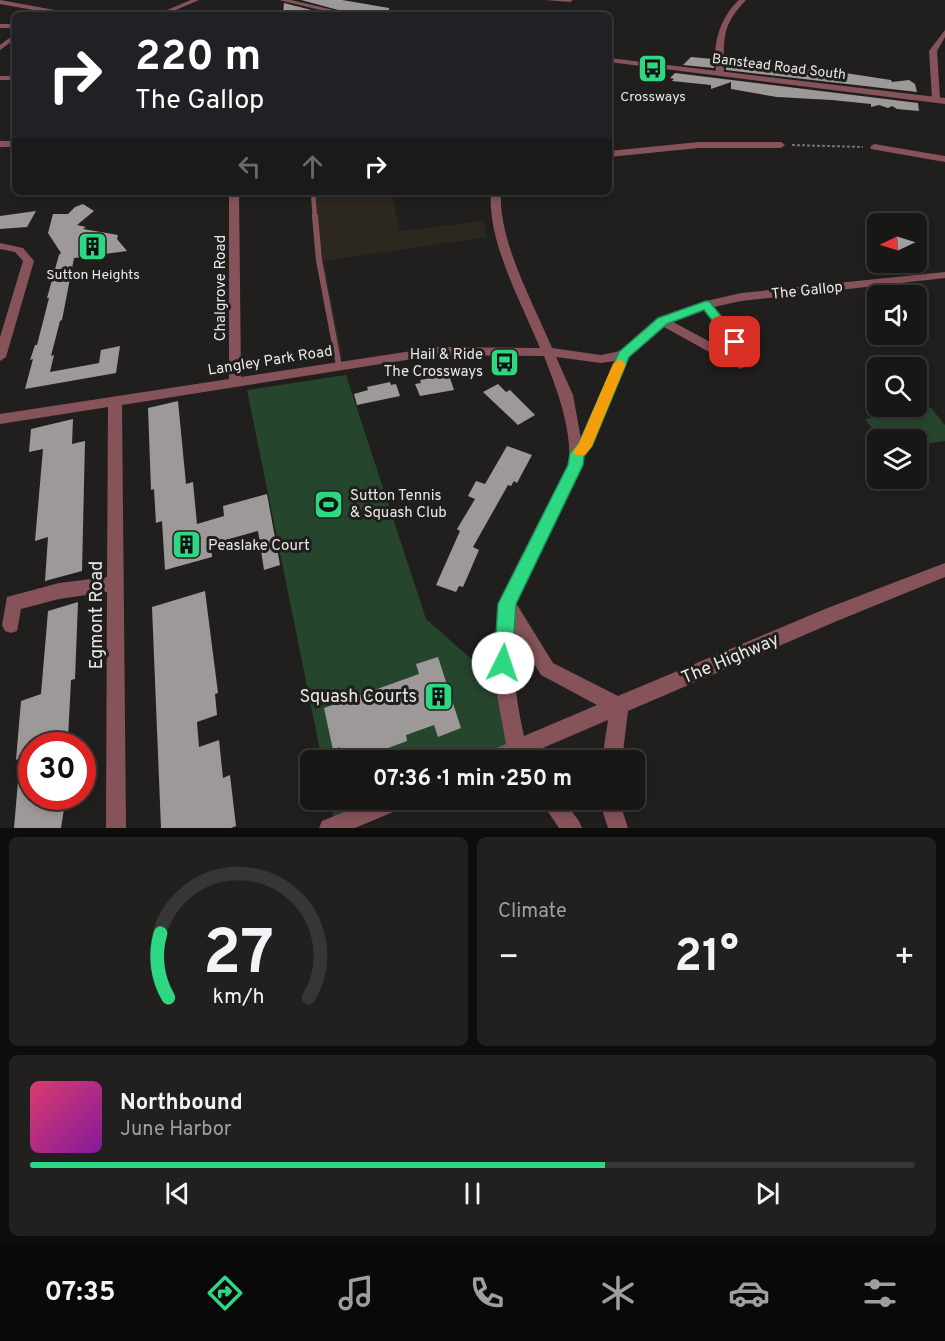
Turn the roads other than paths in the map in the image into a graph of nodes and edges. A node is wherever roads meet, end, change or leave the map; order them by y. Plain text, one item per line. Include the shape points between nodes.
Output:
1 (196, 0) edge
2 (282, 0) edge
3 (548, 0) edge
4 (569, 0) edge
5 (742, 0) edge
6 (0, 2) edge
7 (39, 12) edge
8 (166, 12) edge
9 (337, 12) edge
10 (945, 32) edge
11 (12, 38) edge
12 (0, 48) edge
13 (612, 60) edge
14 (720, 73) junction
15 (940, 100) edge
16 (781, 145) road end
17 (874, 147) road end
18 (612, 154) edge
19 (945, 159) edge
20 (234, 195) edge
21 (314, 195) edge
22 (496, 195) edge
23 (0, 246) edge
24 (945, 275) edge
25 (706, 304) junction
26 (663, 321) junction
27 (547, 353) junction
28 (624, 355) junction
29 (0, 357) edge
30 (339, 366) junction
31 (236, 383) junction
32 (115, 401) junction
33 (0, 418) edge
34 (577, 453) junction
35 (945, 570) edge
36 (116, 583) junction
37 (507, 604) junction
38 (7, 605) edge
39 (11, 625) dead end
40 (618, 707) junction
41 (519, 750) edge
42 (530, 750) edge
43 (613, 750) edge
44 (373, 810) edge
45 (558, 810) edge
46 (612, 810) edge
47 (116, 828) edge
48 (329, 828) edge
49 (572, 828) edge
50 (618, 828) edge

1 - 8 street
2 - 9 street
3 - 4 street
5 - 14 street via 723,22
6 - 7 street
10 - 15 street via 933,51
11 - 12 street
13 - 14 street, Banstead Road South
14 - 15 street, Banstead Road South
16 - 18 street via 699,145
17 - 19 street
20 - 31 street, Chalgrove Road
21 - 30 lane via 319,260
22 - 27 street via 500,237
23 - 29 street via 19,250 28,261
24 - 25 street, The Gallop
25 - 26 street, The Gallop
25 - 26 street via 750,360 740,365
26 - 28 street, The Gallop
27 - 28 street via 601,359
27 - 30 street, Langley Park Road via 438,351
27 - 34 street via 566,395
28 - 34 street, The Gallop via 585,446
30 - 31 street, Langley Park Road
31 - 32 street, Langley Park Road
32 - 33 street, Langley Park Road
32 - 36 street, Egmont Road
34 - 37 street, The Gallop via 576,465
35 - 40 street, The Highway
36 - 38 street via 59,591
36 - 47 street, Egmont Road
37 - 40 street via 547,669
37 - 41 street, The Gallop via 503,663
38 - 39 street
40 - 42 street, The Highway
40 - 43 street
44 - 48 street
45 - 49 street
46 - 50 street

